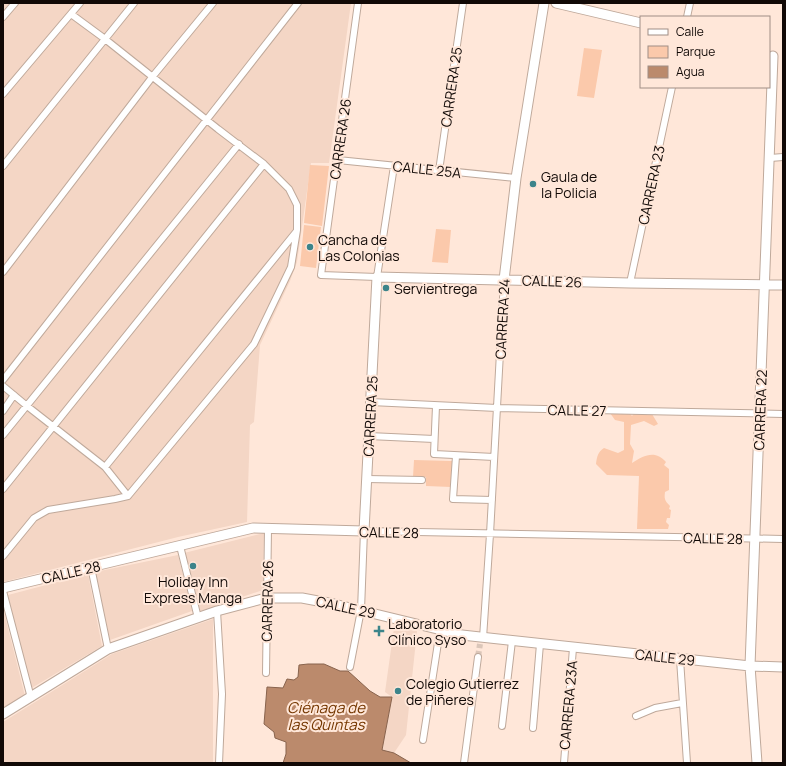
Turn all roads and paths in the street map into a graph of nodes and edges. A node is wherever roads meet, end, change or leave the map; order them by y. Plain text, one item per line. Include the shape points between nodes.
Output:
1 (15, 3) edge
2 (80, 3) edge
3 (134, 3) edge
4 (213, 3) edge
5 (298, 3) edge
6 (358, 3) edge
7 (463, 3) edge
8 (544, 3) edge
9 (556, 3) edge
10 (690, 3) edge
11 (72, 14) junction
12 (687, 16) edge
13 (3, 17) edge
14 (640, 23) edge
15 (105, 39) junction
16 (771, 56) edge
17 (783, 56) edge
18 (153, 76) junction
19 (672, 88) edge
20 (3, 94) edge
21 (207, 120) junction
22 (239, 144) junction
23 (783, 157) edge
24 (770, 158) junction
25 (338, 160) junction
26 (264, 164) junction
27 (3, 166) edge
28 (394, 166) junction
29 (439, 171) junction
30 (516, 178) junction
31 (297, 230) junction
32 (3, 272) edge
33 (321, 275) joint
34 (377, 277) junction
35 (504, 280) junction
36 (630, 283) junction
37 (765, 285) junction
38 (783, 285) edge
39 (3, 380) edge
40 (3, 386) edge
41 (14, 395) junction
42 (371, 402) junction
43 (26, 406) junction
44 (436, 406) junction
45 (497, 408) junction
46 (3, 411) edge
47 (759, 413) junction
48 (783, 414) edge
49 (53, 426) junction
50 (3, 435) edge
51 (369, 436) junction
52 (434, 439) junction
53 (456, 456) junction
54 (494, 457) junction
55 (105, 467) junction
56 (367, 479) junction
57 (422, 480) dead end
58 (3, 489) edge
59 (128, 496) junction
60 (492, 500) junction
61 (268, 529) junction
62 (364, 531) junction
63 (490, 534) junction
64 (754, 538) junction
65 (783, 539) edge
66 (180, 546) junction
67 (3, 556) edge
68 (91, 567) junction
69 (3, 590) edge
70 (266, 598) junction
71 (361, 610) junction
72 (218, 611) junction
73 (198, 618) junction
74 (440, 630) junction
75 (481, 640) junction
76 (512, 641) junction
77 (540, 644) junction
78 (573, 648) junction
79 (108, 649) junction
80 (478, 657) tunnel mouth
81 (680, 659) junction
82 (350, 666) dead end
83 (750, 666) junction
84 (783, 668) edge
85 (266, 673) dead end
86 (31, 698) junction
87 (682, 703) junction
88 (3, 714) edge
89 (636, 716) dead end
90 (502, 726) dead end
91 (533, 728) dead end
92 (424, 740) dead end
93 (219, 763) edge
94 (464, 763) edge
95 (564, 763) edge
96 (687, 763) edge
97 (757, 763) edge

1 - 13 street
2 - 11 street
3 - 15 street
4 - 18 street
5 - 21 street
6 - 25 street, CARRERA 26
7 - 29 street, CARRERA 25
8 - 30 main road, CARRERA 24
9 - 14 main road
10 - 12 street
11 - 15 street
11 - 20 street
15 - 18 street
15 - 27 street
16 - 17 main road
16 - 24 main road, CARRERA 22
18 - 21 street
18 - 32 street
19 - 36 street, CARRERA 23
21 - 22 street
21 - 39 street
22 - 26 street
22 - 43 street
23 - 24 street
24 - 37 main road, CARRERA 22
25 - 28 street, CALLE 25A
25 - 33 street, CARRERA 26
26 - 31 street via 289,189 297,204
26 - 49 street
28 - 29 street, CALLE 25A
28 - 34 street, CARRERA 25
29 - 30 street, CALLE 25A
30 - 35 main road, CARRERA 24
31 - 55 street
31 - 59 street via 291,267 254,344
33 - 34 street, CALLE 26
34 - 35 main road, CALLE 26
34 - 42 main road, CARRERA 25
35 - 36 main road, CALLE 26
35 - 45 street, CARRERA 24
36 - 37 main road, CALLE 26
37 - 38 main road, CALLE 26
37 - 47 main road, CARRERA 22
40 - 41 street
41 - 43 street
41 - 46 street
42 - 44 street, CALLE 27
42 - 51 main road, CARRERA 25
43 - 49 street
43 - 50 street
44 - 45 street, CALLE 27
44 - 52 street
45 - 47 street, CALLE 27
45 - 54 street, CARRERA 24
47 - 48 street, CALLE 27
47 - 64 main road, CARRERA 22
49 - 55 street
49 - 58 street
51 - 52 street
51 - 56 main road, CARRERA 25
52 - 53 street via 434,454
53 - 54 street
53 - 60 street via 453,498
54 - 60 street, CARRERA 24
55 - 59 street
56 - 57 street
56 - 62 main road, CARRERA 25
59 - 67 street via 48,510 34,518
60 - 63 street, CARRERA 24
61 - 62 main road, CALLE 28
61 - 66 main road, CALLE 28 via 253,528
61 - 70 street, CARRERA 26
62 - 63 street, CALLE 28
62 - 71 street, CARRERA 25
63 - 64 street, CALLE 28
63 - 75 street, CARRERA 24
64 - 65 street, CALLE 28
64 - 83 main road, CARRERA 22
66 - 68 main road, CALLE 28
66 - 73 street
68 - 69 main road, CALLE 28
68 - 79 street
69 - 86 street
70 - 71 main road, CALLE 29 via 302,598
70 - 72 main road, CALLE 29
70 - 85 street, CARRERA 26
71 - 74 main road, CALLE 29
71 - 82 street, CARRERA 25
72 - 73 main road, CALLE 29
72 - 93 street via 222,694
73 - 79 main road, CALLE 29
74 - 75 main road, CALLE 29
74 - 92 street
75 - 76 main road, CALLE 29
76 - 77 main road, CALLE 29
76 - 90 street
77 - 78 main road, CALLE 29
77 - 91 street
78 - 81 main road, CALLE 29
78 - 95 street, CARRERA 23A
79 - 86 main road, CALLE 29
80 - 94 street
81 - 83 main road, CALLE 29
81 - 87 street
83 - 84 main road, CALLE 29
83 - 97 main road, CARRERA 22
86 - 88 main road, CALLE 29
87 - 89 street via 655,708
87 - 96 street

